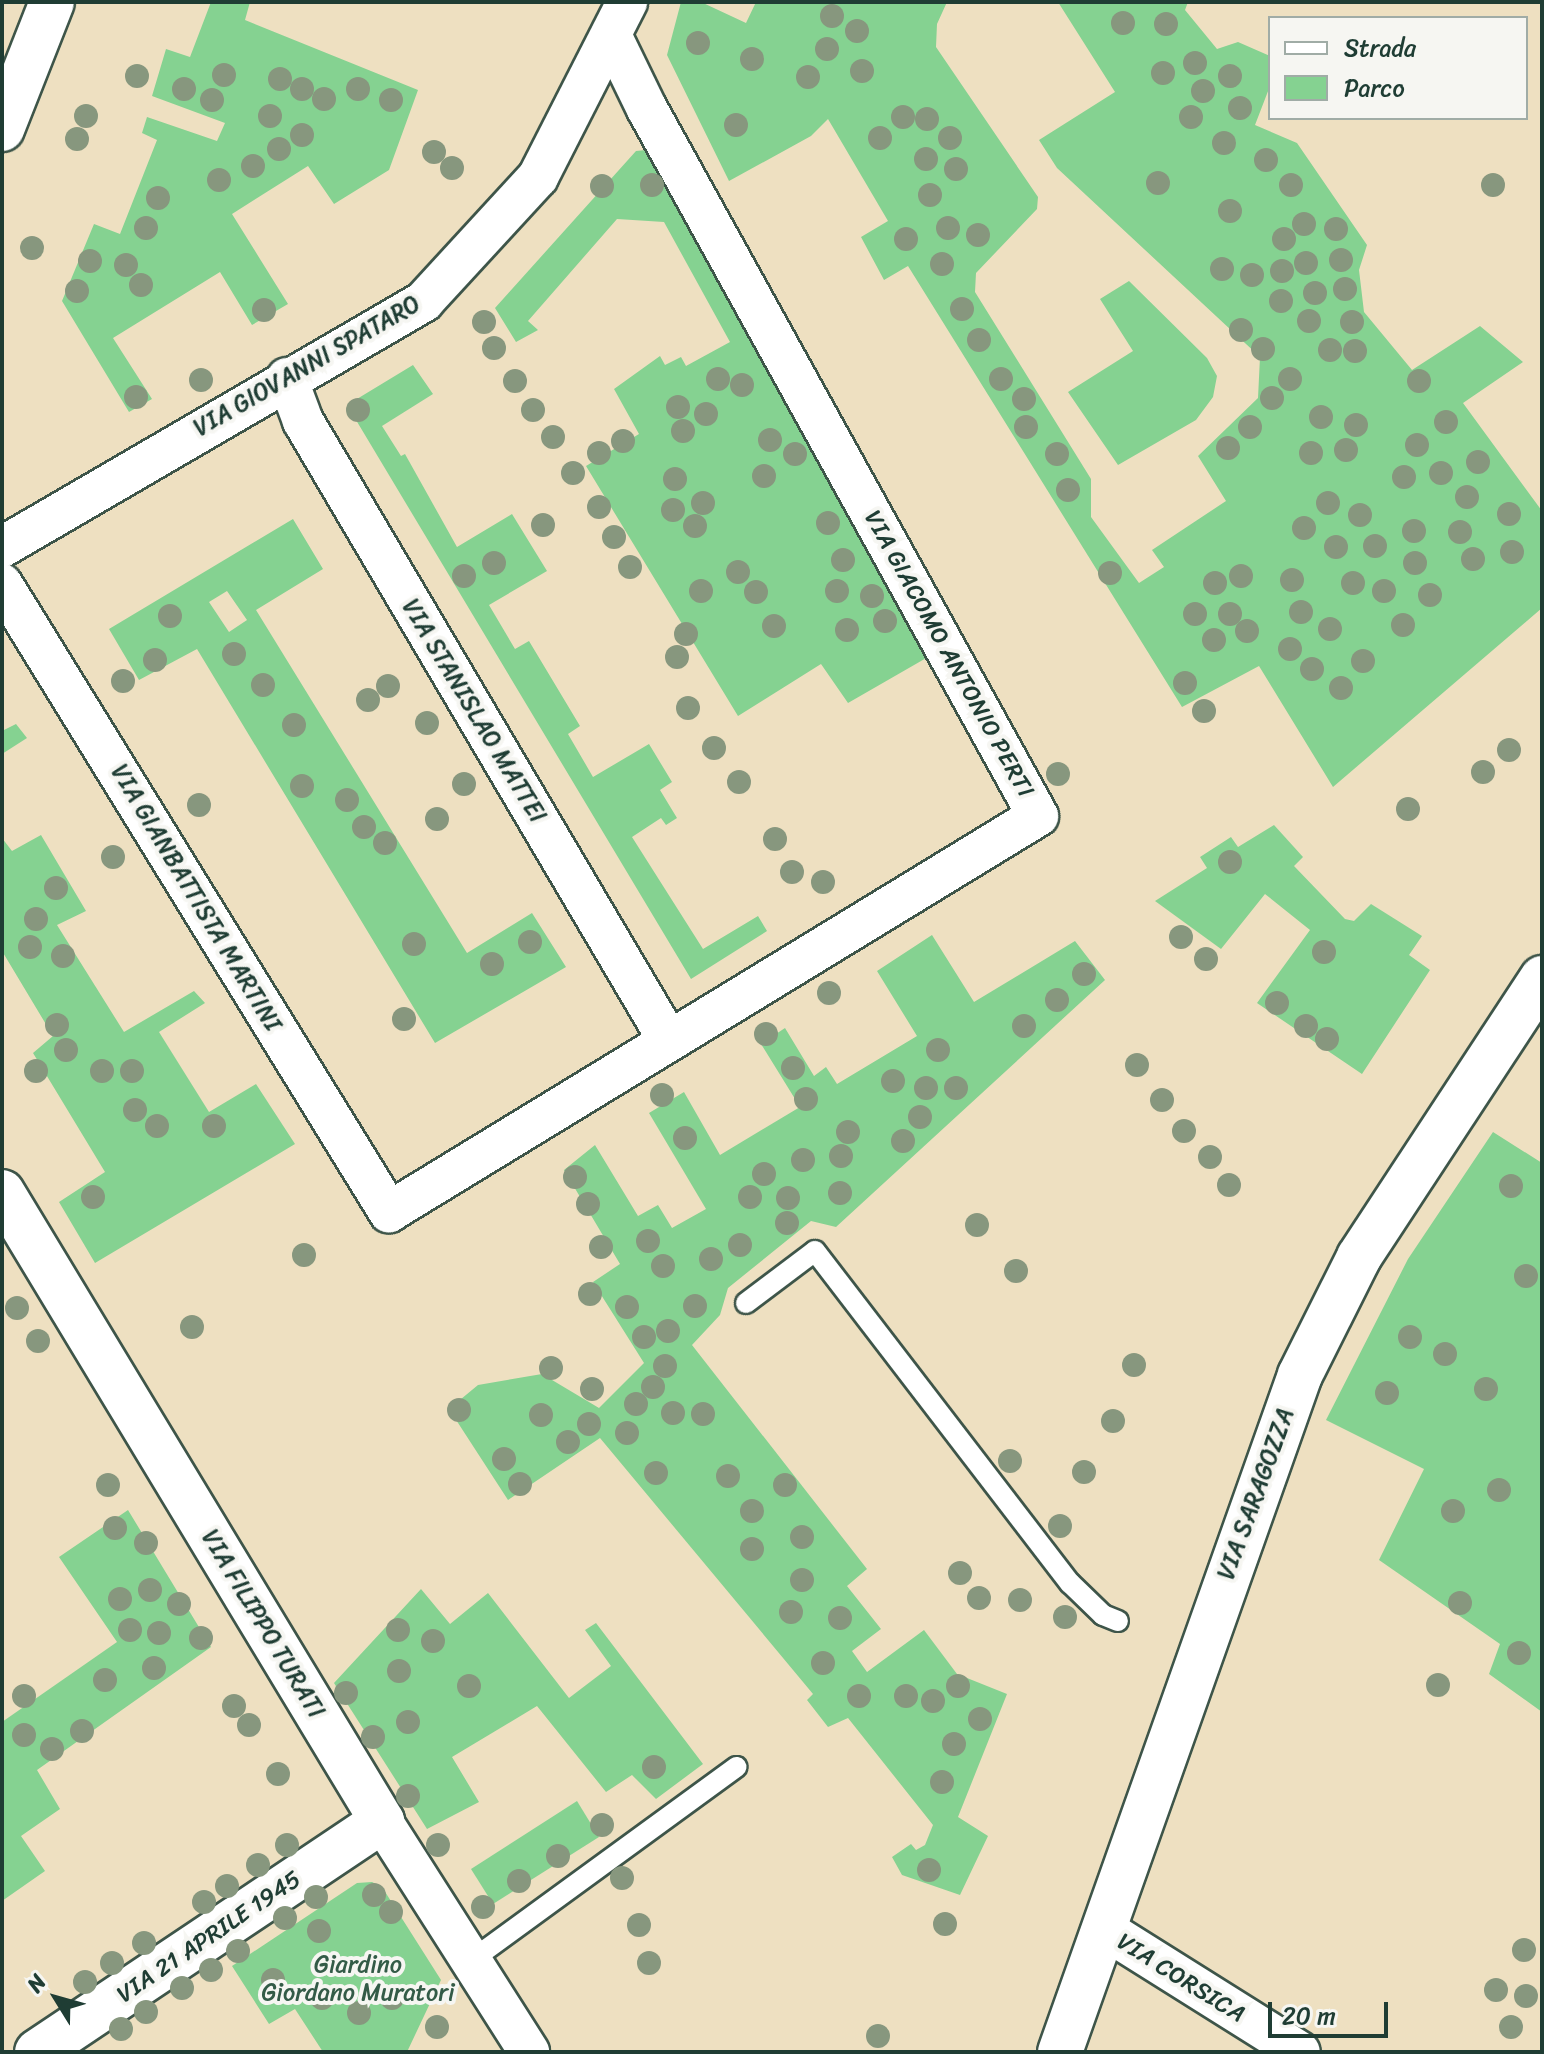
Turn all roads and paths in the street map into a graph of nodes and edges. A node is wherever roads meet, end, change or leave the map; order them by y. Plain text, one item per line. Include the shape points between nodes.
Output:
1 (52, 2) edge
2 (619, 19) edge
3 (2, 129) edge
4 (287, 378) junction
5 (2, 547) edge
6 (2, 584) edge
7 (1542, 978) edge
8 (669, 1041) junction
9 (2, 1192) edge
10 (389, 1212) joint
11 (746, 1303) dead end
12 (1118, 1621) dead end
13 (736, 1767) dead end
14 (382, 1821) junction
15 (1104, 1929) junction
16 (469, 1962) junction
17 (37, 2052) edge
18 (529, 2052) edge
19 (1060, 2052) edge
20 (1300, 2052) edge

1 - 3 street
2 - 4 street, VIA GIOVANNI SPATARO via 538,177 464,263 424,301
2 - 8 street, VIA GIACOMO ANTONIO PERTI via 647,109 1038,816
4 - 5 street, VIA GIOVANNI SPATARO
4 - 8 street, VIA STANISLAO MATTEI via 303,421
6 - 10 street, VIA GIANBATTISTA MARTINI
7 - 15 street, VIA SARAGOZZA via 1359,1257 1324,1322 1188,1646
8 - 10 street, VIA GIACOMO ANTONIO PERTI
9 - 14 street, VIA FILIPPO TURATI
11 - 12 lane via 815,1251 1070,1583 1103,1615
13 - 16 lane
14 - 16 street, VIA FILIPPO TURATI
14 - 17 street, VIA 21 APRILE 1945
15 - 19 street, VIA SARAGOZZA
15 - 20 street, VIA CORSICA
16 - 18 street, VIA FILIPPO TURATI

